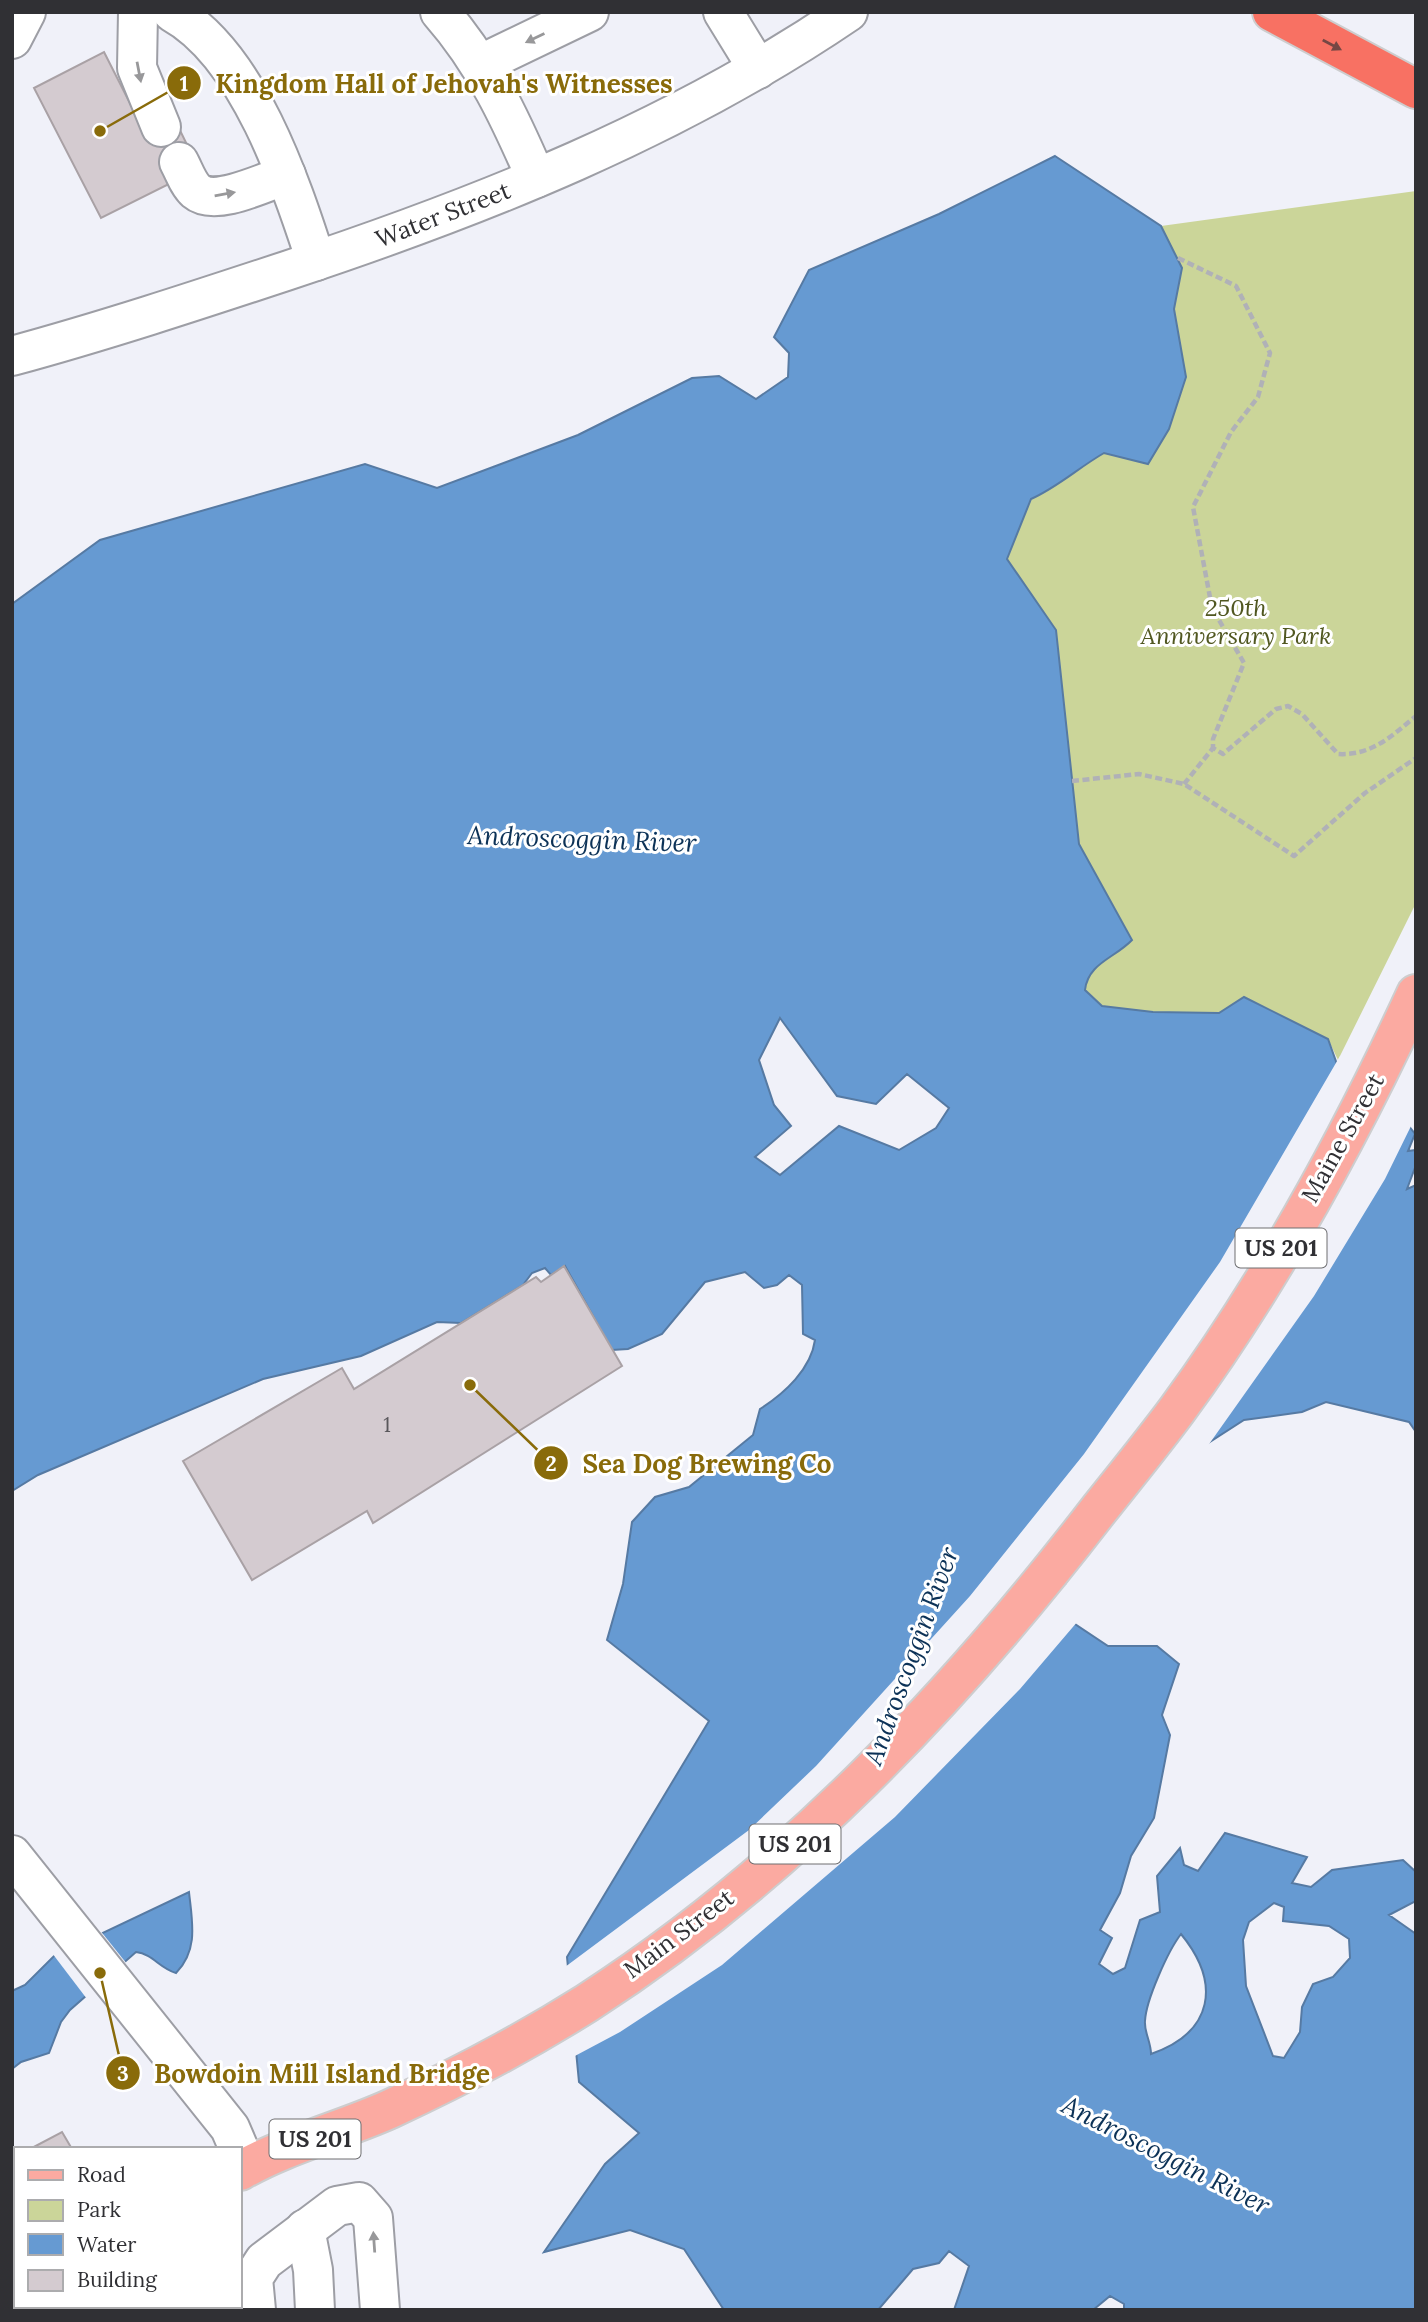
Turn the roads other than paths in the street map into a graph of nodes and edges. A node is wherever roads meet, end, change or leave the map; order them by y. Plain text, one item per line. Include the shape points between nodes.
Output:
1 (26, 12) edge
2 (138, 12) edge
3 (172, 12) edge
4 (440, 12) edge
5 (589, 12) edge
6 (723, 12) edge
7 (848, 12) edge
8 (1272, 12) edge
9 (12, 39) edge
10 (481, 64) junction
11 (758, 69) junction
12 (1416, 89) edge
13 (161, 127) dead end
14 (179, 162) dead end
15 (286, 175) junction
16 (536, 178) junction
17 (316, 261) junction
18 (12, 356) edge
19 (1416, 994) edge
20 (1119, 1484) joint
21 (12, 1854) edge
22 (237, 2147) edge
23 (242, 2159) edge
24 (305, 2230) junction
25 (256, 2310) edge
26 (315, 2310) edge
27 (380, 2310) edge

1 - 9 street
2 -> 13 street via 137,68
3 - 15 street via 211,44 241,85
4 - 10 street
5 -> 10 street
6 - 11 street
7 - 11 street, Water Street
8 -> 12 highway
10 - 16 street
11 - 16 street, Water Street via 678,113
14 -> 15 street via 196,191 207,196 232,194
15 - 17 street
16 - 17 street, Water Street via 448,215
17 - 18 street, Water Street
19 - 20 main road, Maine Street / US 201 via 1334,1160 1238,1319 1177,1410
20 - 23 main road, Main Street / US 201 via 979,1658 894,1748 795,1845 692,1926 586,2003 390,2109
21 - 22 street via 230,2128
24 - 25 street via 264,2261 253,2278
24 - 26 street
27 -> 24 street via 373,2218 359,2202 337,2206

